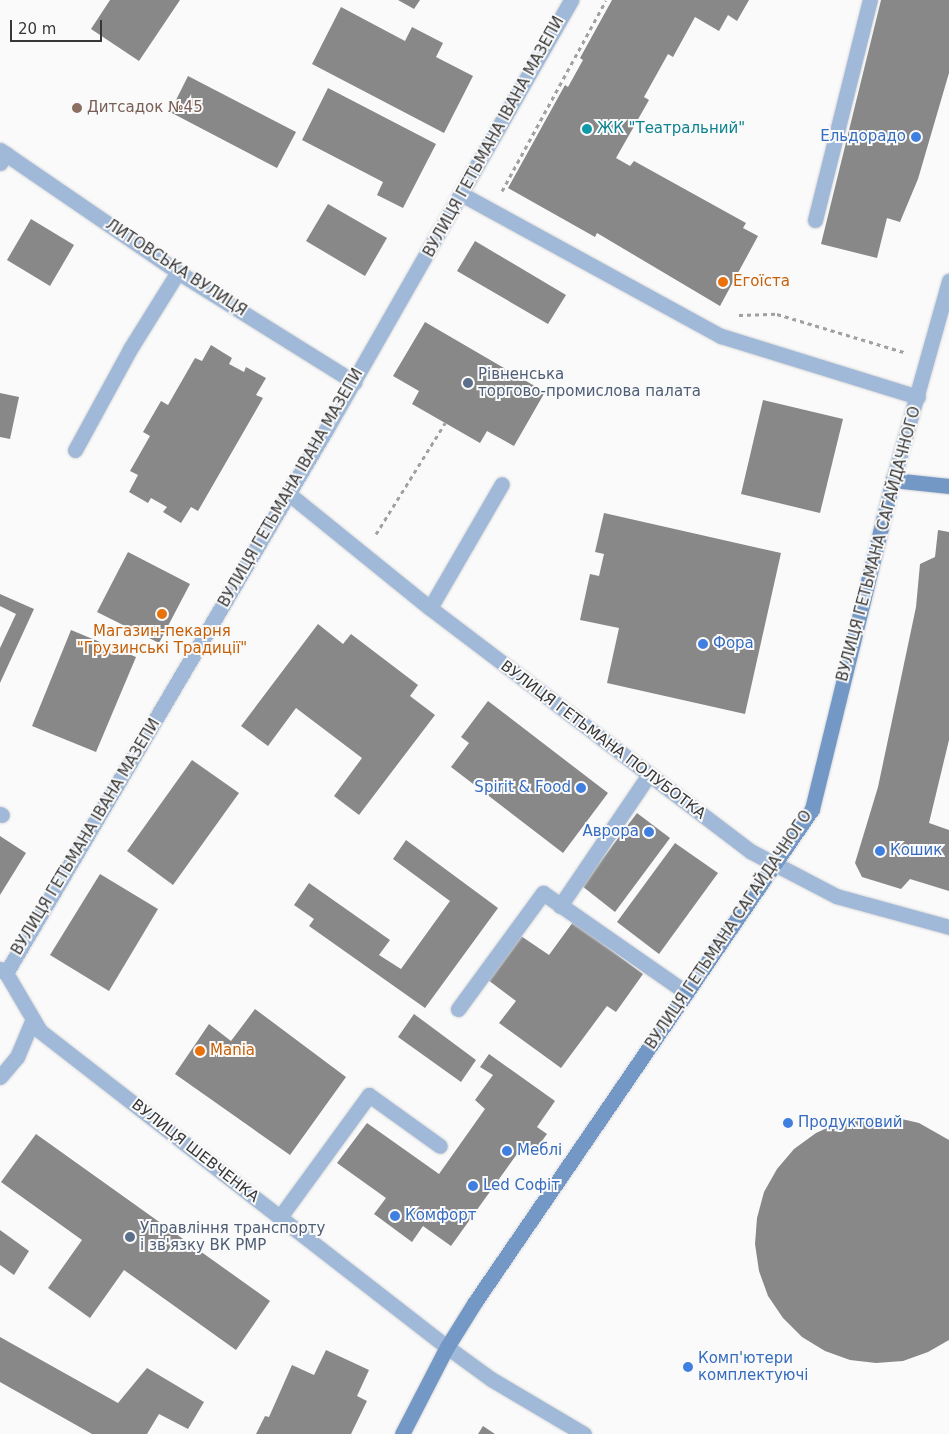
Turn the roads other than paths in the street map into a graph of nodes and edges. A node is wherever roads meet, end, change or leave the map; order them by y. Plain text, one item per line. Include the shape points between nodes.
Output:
1 (571, 0) edge
2 (870, 0) edge
3 (2, 156) edge
4 (463, 194) junction
5 (815, 220) dead end
6 (178, 272) junction
7 (949, 282) edge
8 (354, 382) junction
9 (918, 397) junction
10 (75, 450) dead end
11 (893, 480) junction
12 (502, 484) dead end
13 (949, 486) edge
14 (289, 494) junction
15 (430, 608) junction
16 (648, 776) junction
17 (775, 865) junction
18 (560, 906) junction
19 (949, 927) edge
20 (3, 971) edge
21 (687, 993) junction
22 (458, 1010) dead end
23 (33, 1019) junction
24 (0, 1077) edge
25 (440, 1146) dead end
26 (280, 1217) junction
27 (447, 1347) junction
28 (402, 1434) edge
29 (584, 1434) edge

1 - 4 street, ВУЛИЦЯ ГЕТЬМАНА ІВАНА МАЗЕПИ
2 - 5 street
3 - 6 street, ЛИТОВСЬКА ВУЛИЦЯ
4 - 8 street, ВУЛИЦЯ ГЕТЬМАНА ІВАНА МАЗЕПИ
4 - 9 street via 721,336
6 - 8 street, ЛИТОВСЬКА ВУЛИЦЯ
6 - 10 street via 130,348
7 - 9 street, ВУЛИЦЯ ГЕТЬМАНА САГАЙДАЧНОГО
8 - 14 street, ВУЛИЦЯ ГЕТЬМАНА ІВАНА МАЗЕПИ
9 - 11 street, ВУЛИЦЯ ГЕТЬМАНА САГАЙДАЧНОГО
11 - 13 street
11 - 17 street, ВУЛИЦЯ ГЕТЬМАНА САГАЙДАЧНОГО via 812,809
12 - 15 street
14 - 15 street, ВУЛИЦЯ ГЕТЬМАНА ПОЛУБОТКА
14 - 20 street, ВУЛИЦЯ ГЕТЬМАНА ІВАНА МАЗЕПИ
15 - 16 street, ВУЛИЦЯ ГЕТЬМАНА ПОЛУБОТКА
16 - 17 street, ВУЛИЦЯ ГЕТЬМАНА ПОЛУБОТКА via 750,851
16 - 18 street
17 - 19 street, ВУЛИЦЯ ГЕТЬМАНА ПОЛУБОТКА via 836,896
17 - 21 street, ВУЛИЦЯ ГЕТЬМАНА САГАЙДАЧНОГО
18 - 21 street
18 - 22 street via 543,893
20 - 23 street, ВУЛИЦЯ ШЕВЧЕНКА
21 - 27 street, ВУЛИЦЯ ГЕТЬМАНА САГАЙДАЧНОГО
23 - 24 street via 16,1057
23 - 26 street, ВУЛИЦЯ ШЕВЧЕНКА via 40,1031
25 - 26 street via 369,1095
26 - 27 street, ВУЛИЦЯ ШЕВЧЕНКА
27 - 28 street, ВУЛИЦЯ ГЕТЬМАНА САГАЙДАЧНОГО
27 - 29 street, ВУЛИЦЯ ШЕВЧЕНКА via 491,1379

